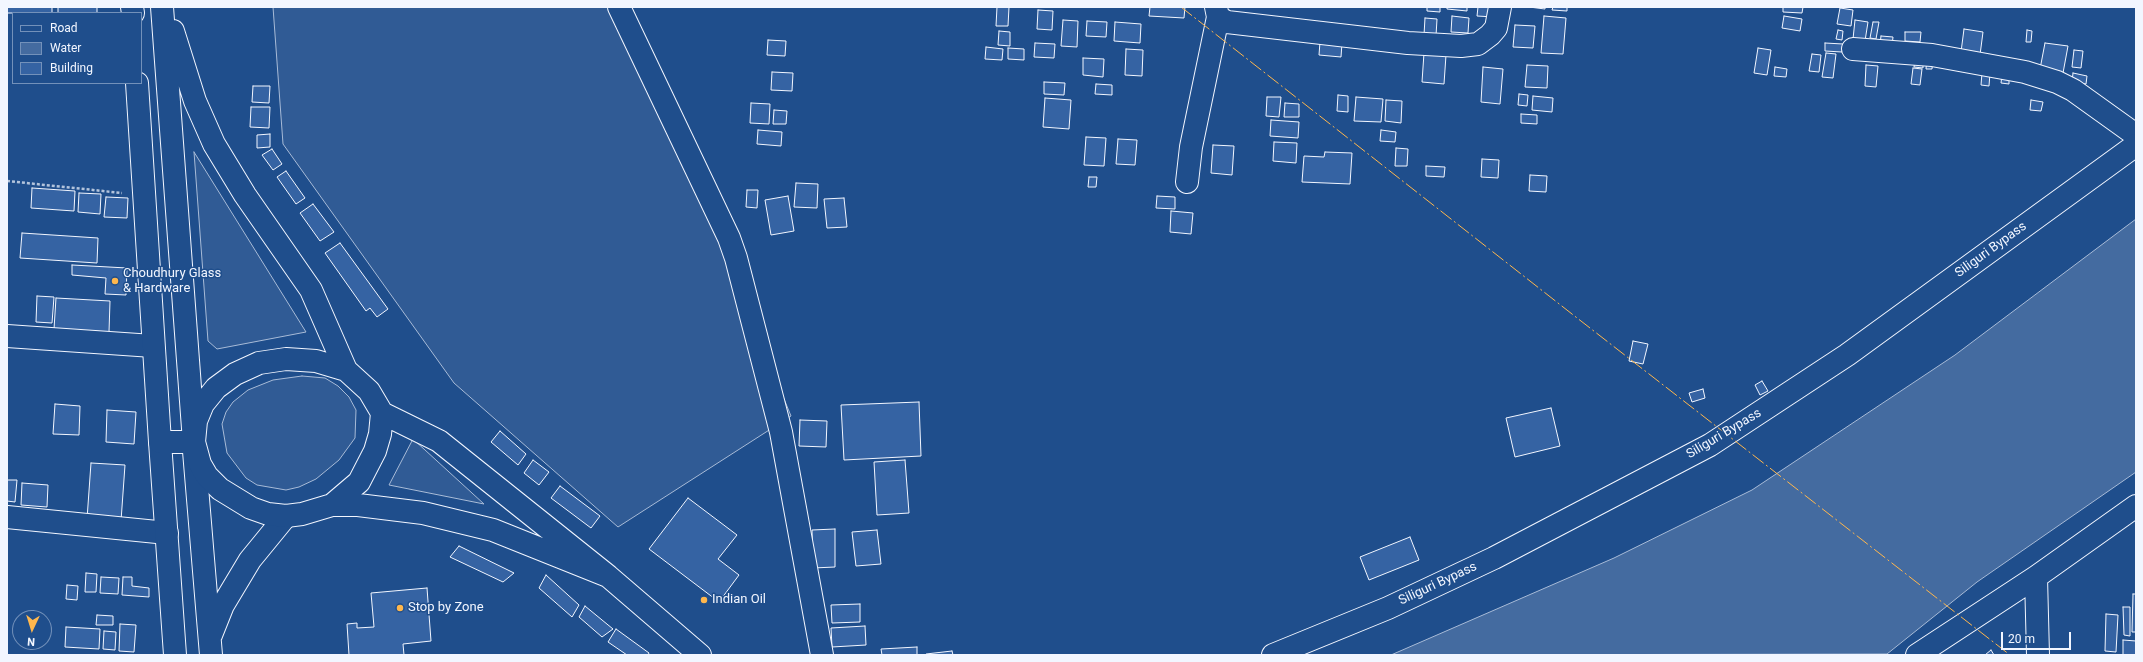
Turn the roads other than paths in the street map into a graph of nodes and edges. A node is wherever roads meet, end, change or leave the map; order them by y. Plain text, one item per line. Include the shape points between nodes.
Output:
1 (164, 7) edge
2 (619, 7) edge
3 (1500, 7) edge
4 (1217, 12) edge
5 (1853, 49) dead end
6 (137, 84) edge
7 (2135, 136) edge
8 (1187, 182) dead end
9 (7, 336) edge
10 (153, 346) junction
11 (346, 370) junction
12 (382, 412) junction
13 (160, 442) junction
14 (194, 442) junction
15 (332, 505) junction
16 (2133, 511) edge
17 (286, 516) junction
18 (7, 517) edge
19 (167, 533) junction
20 (608, 576) junction
21 (2036, 577) junction
22 (210, 648) edge
23 (175, 655) edge
24 (700, 655) edge
25 (822, 655) edge
26 (1273, 655) edge
27 (1917, 655) edge
28 (2038, 655) edge

1 - 11 main road via 195,102 214,144 245,195 311,290
1 - 14 main road
2 - 25 main road via 729,238 736,258 781,432
3 - 4 main road via 1496,28 1490,35 1478,44 1461,46 1408,43 1227,22
4 - 8 main road via 1190,147
5 - 7 main road via 1914,52 2025,72 2073,90
6 - 10 main road
7 - 26 main road, Siliguri Bypass via 2107,165 1853,350 1710,445 1494,558 1388,608
9 - 10 main road
10 - 13 main road
11 - 12 main road via 369,391
11 - 14 main road via 316,361 286,359 260,363 235,374 216,388 203,404 196,421
12 - 15 main road via 380,434 368,468 359,482
12 - 20 main road via 439,442
13 - 14 main road
13 - 19 main road
14 - 17 main road via 203,470 220,489 252,508 268,514
14 - 22 main road
15 - 17 main road
15 - 20 main road via 358,504 423,513 494,530
16 - 21 main road
17 - 22 main road via 250,560 223,605
18 - 19 main road
19 - 23 main road
20 - 24 main road
21 - 27 main road
21 - 28 main road

